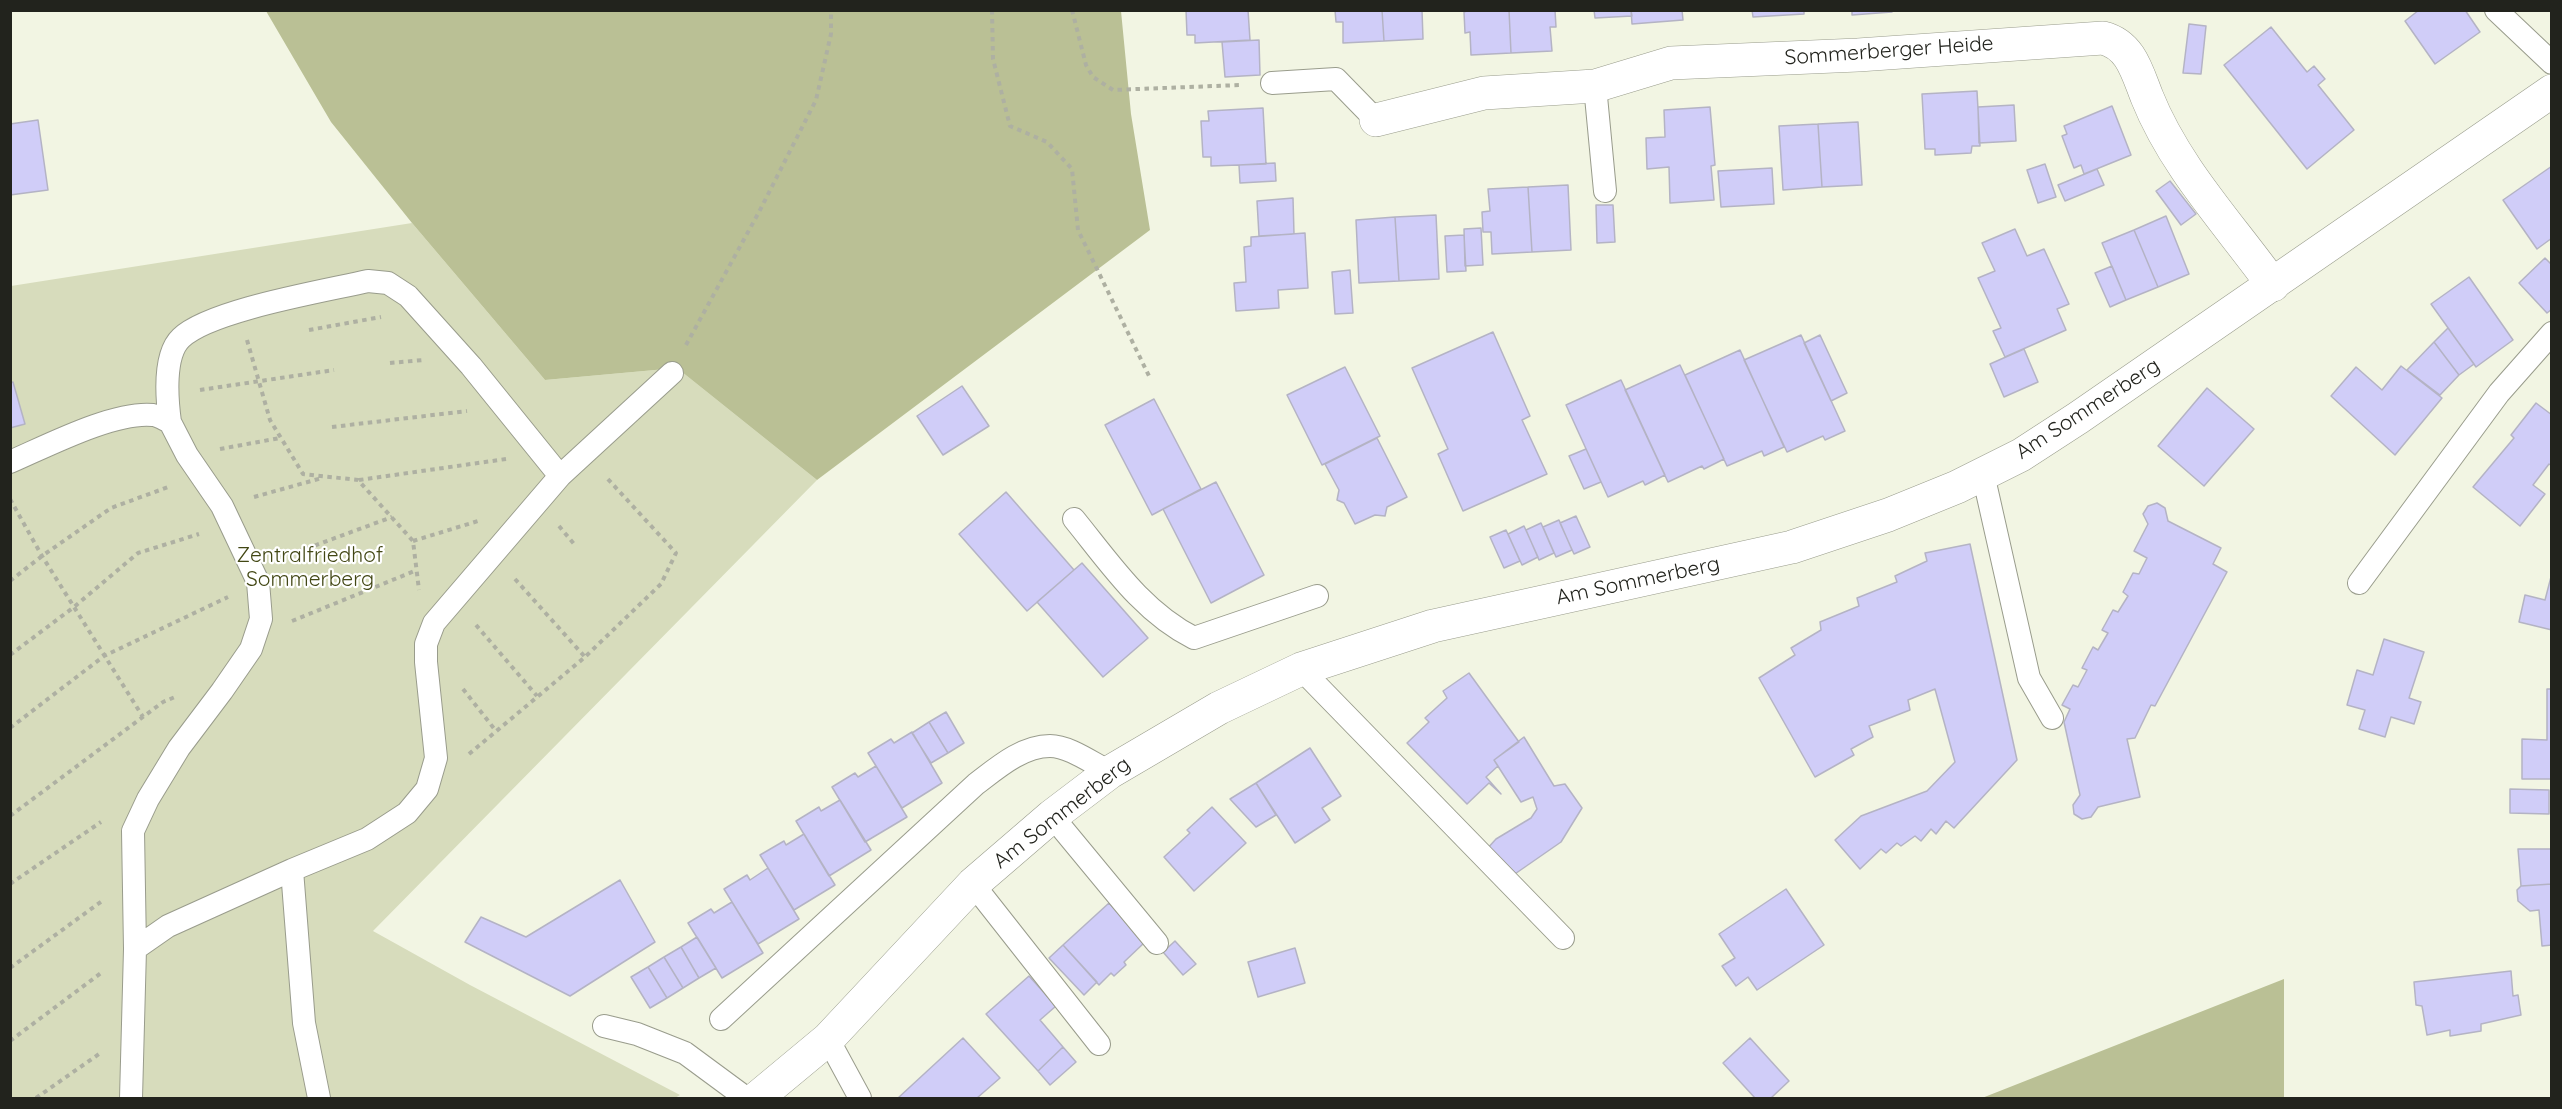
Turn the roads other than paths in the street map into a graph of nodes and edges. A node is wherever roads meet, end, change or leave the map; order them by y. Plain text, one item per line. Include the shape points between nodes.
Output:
1 (2496, 10) edge
2 (2552, 63) edge
3 (1272, 83) road end
4 (1595, 86) junction
5 (2552, 91) edge
6 (1376, 120) joint
7 (1605, 191) dead end
8 (2273, 285) junction
9 (2552, 333) edge
10 (672, 373) road end
11 (170, 422) junction
12 (10, 462) edge
13 (1983, 474) junction
14 (560, 476) junction
15 (1074, 519) dead end
16 (2359, 583) dead end
17 (1317, 596) dead end
18 (1301, 669) junction
19 (2052, 718) dead end
20 (1110, 772) junction
21 (1052, 816) junction
22 (292, 870) junction
23 (973, 884) junction
24 (1563, 939) dead end
25 (1157, 943) dead end
26 (135, 949) junction
27 (721, 1019) dead end
28 (604, 1026) dead end
29 (828, 1039) junction
30 (1100, 1044) dead end
31 (131, 1098) edge
32 (319, 1098) edge
33 (746, 1098) edge
34 (757, 1098) edge
35 (860, 1098) edge

1 - 2 lane
3 - 6 lane via 1336,78
4 - 6 street, Sommerberger Heide via 1484,93
4 - 7 lane
4 - 8 street, Sommerberger Heide via 1671,63 2103,38 2114,41 2131,58 2150,105 2190,174
5 - 8 street, Am Sommerberg
8 - 13 street, Am Sommerberg via 2078,418
9 - 16 lane via 2499,393
10 - 14 lane
11 - 12 lane via 154,415 122,418
11 - 14 lane via 166,396 171,356 180,339 201,324 368,281 388,283 408,297
11 - 26 lane via 226,515 255,575 261,619 250,649 179,748 134,831
13 - 18 street, Am Sommerberg via 1888,515 1792,547 1433,626
13 - 19 lane via 2029,678
14 - 22 lane via 434,623 426,644 436,758 427,789 408,813 367,839
15 - 17 lane via 1152,610 1172,627 1194,638
18 - 20 street, Am Sommerberg via 1189,724
18 - 24 lane
20 - 21 street, Am Sommerberg
20 - 27 lane via 1051,746 1029,749 1003,764 976,784
21 - 23 street, Am Sommerberg
21 - 25 lane
22 - 26 lane via 168,926
22 - 32 lane via 304,1023
23 - 29 street, Am Sommerberg
23 - 30 lane
26 - 31 lane
28 - 33 lane via 685,1053
29 - 34 street, Am Sommerberg
29 - 35 lane

